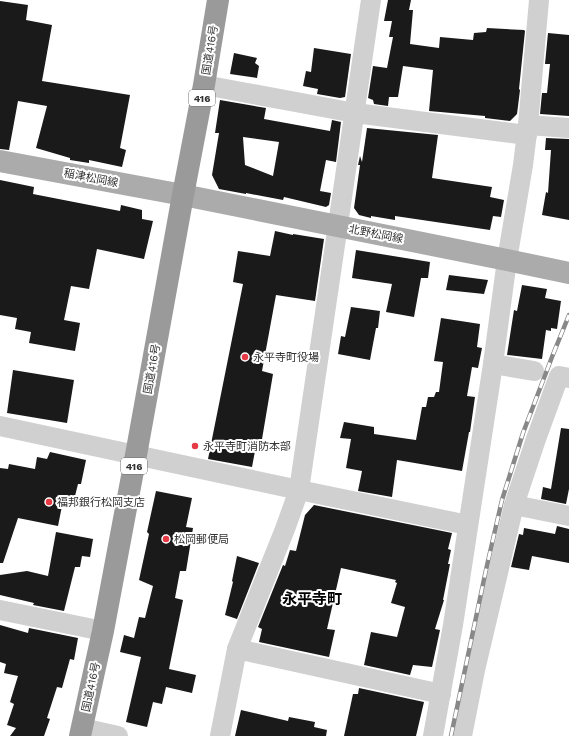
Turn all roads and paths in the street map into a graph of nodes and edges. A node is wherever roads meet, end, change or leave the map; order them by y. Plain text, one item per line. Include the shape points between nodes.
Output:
1 (218, 0) edge
2 (371, 0) edge
3 (539, 0) edge
4 (204, 85) junction
5 (355, 113) junction
6 (569, 128) edge
7 (528, 130) junction
8 (0, 161) edge
9 (183, 195) junction
10 (338, 226) junction
11 (508, 260) junction
12 (569, 273) edge
13 (493, 364) junction
14 (534, 370) dead end
15 (569, 378) edge
16 (0, 426) edge
17 (136, 455) junction
18 (299, 490) junction
19 (514, 505) junction
20 (569, 516) edge
21 (468, 525) junction
22 (0, 610) edge
23 (103, 631) junction
24 (237, 649) junction
25 (441, 694) junction
26 (81, 732) edge
27 (118, 736) edge
28 (220, 736) edge
29 (433, 736) edge
30 (462, 736) edge

1 - 4 highway, 国道416号 / 416
2 - 5 street
3 - 7 street
4 - 5 street
4 - 9 highway, 国道416号 / 416
5 - 7 street
5 - 10 street
6 - 7 street
7 - 11 street
8 - 9 main road, 稲津松岡線
9 - 10 main road, 北野松岡線
9 - 17 highway, 国道416号 / 416
10 - 11 main road, 北野松岡線
10 - 18 street
11 - 12 main road, 北野松岡線
11 - 13 street
13 - 14 street
13 - 21 street
15 - 19 street via 559,376
16 - 17 street
17 - 18 street
17 - 23 highway, 国道416号 / 416
18 - 21 street
18 - 24 street
19 - 20 street
19 - 30 street
21 - 25 street
22 - 23 street
23 - 26 highway, 国道416号 / 416
24 - 25 street
24 - 28 street
25 - 29 street
26 - 27 street

